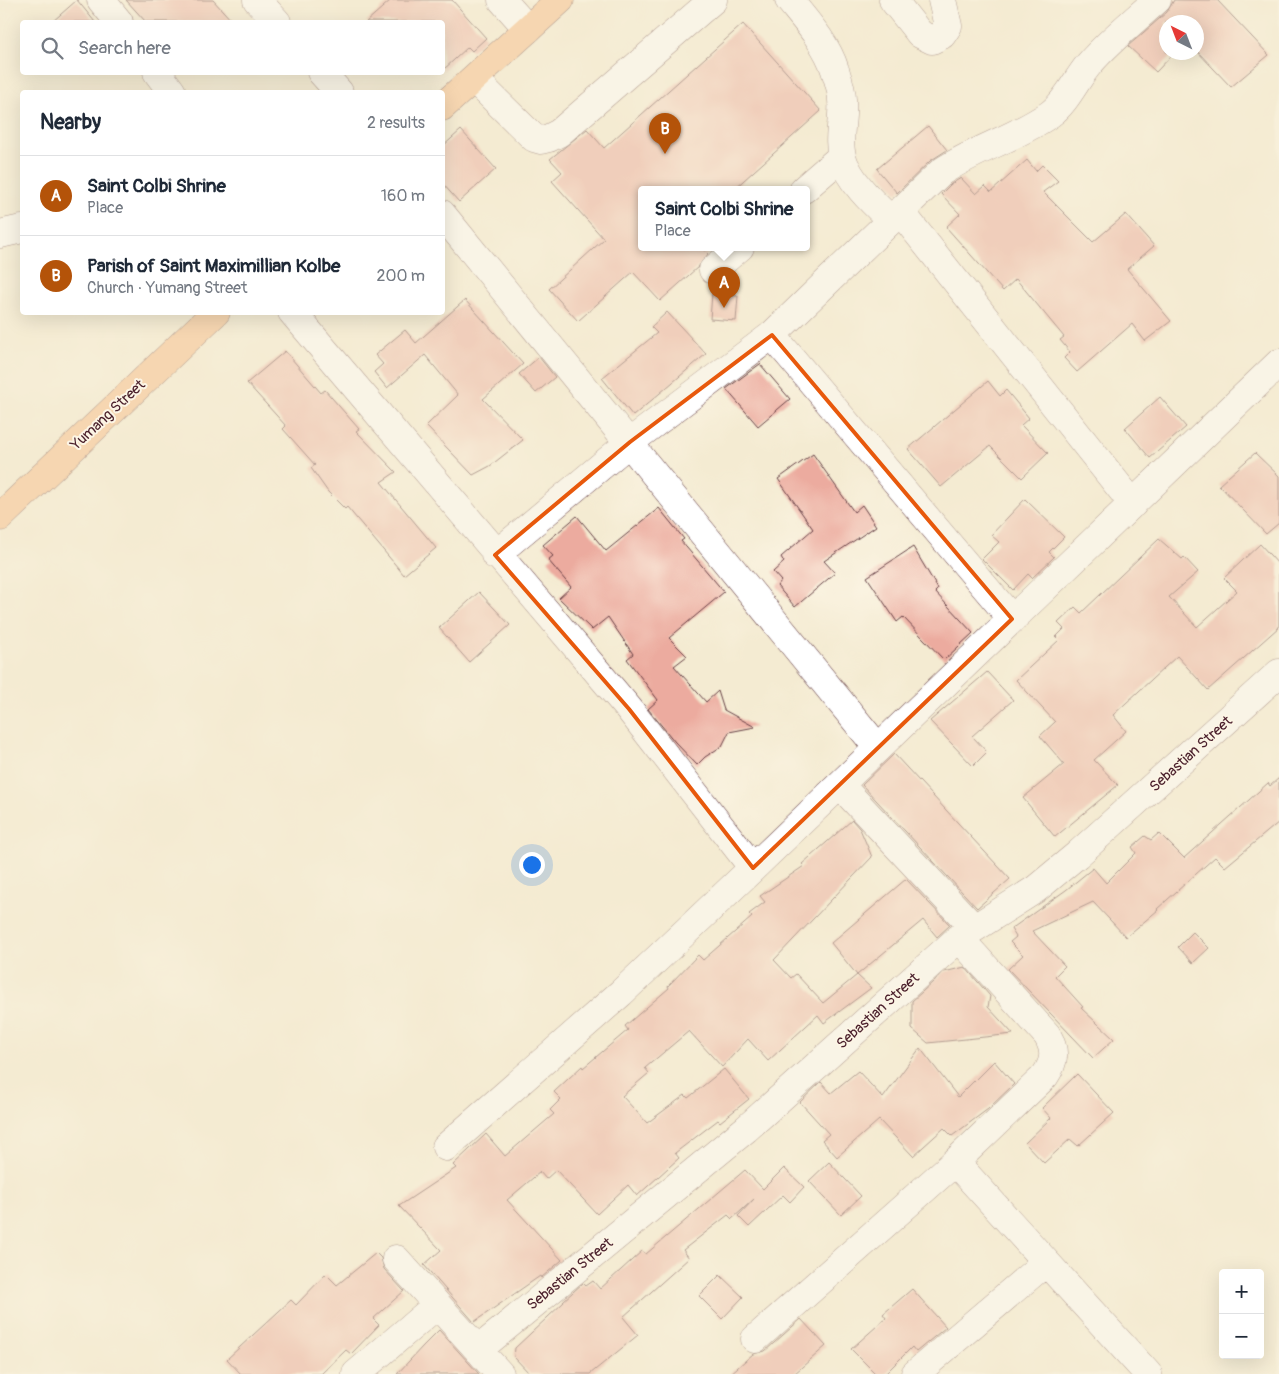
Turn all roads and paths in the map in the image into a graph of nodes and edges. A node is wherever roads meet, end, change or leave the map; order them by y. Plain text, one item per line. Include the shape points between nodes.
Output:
1 (101, 0) edge
2 (257, 0) edge
3 (502, 0) edge
4 (560, 0) edge
5 (713, 0) edge
6 (789, 0) edge
7 (893, 0) edge
8 (942, 0) edge
9 (1157, 0) edge
10 (116, 20) edge
11 (275, 20) edge
12 (528, 29) junction
13 (159, 75) edge
14 (324, 75) edge
15 (474, 79) junction
16 (170, 90) edge
17 (337, 90) edge
18 (445, 104) edge
19 (842, 156) junction
20 (807, 186) edge
21 (895, 215) junction
22 (445, 218) edge
23 (20, 229) edge
24 (0, 234) edge
25 (735, 251) edge
26 (713, 270) dead end
27 (213, 315) edge
28 (295, 315) edge
29 (772, 335) junction
30 (1279, 363) edge
31 (630, 442) junction
32 (1133, 504) junction
33 (0, 517) edge
34 (495, 555) junction
35 (1012, 619) junction
36 (1279, 673) edge
37 (878, 748) junction
38 (840, 785) junction
39 (753, 868) junction
40 (966, 933) junction
41 (446, 1147) dead end
42 (955, 1162) junction
43 (396, 1259) dead end
44 (1046, 1262) junction
45 (437, 1305) junction
46 (755, 1339) dead end
47 (478, 1350) junction
48 (356, 1374) edge
49 (500, 1374) edge
50 (916, 1374) edge
51 (1148, 1374) edge

1 - 10 street
2 - 11 street
3 - 12 street
4 - 12 main road
5 - 15 street via 584,112 549,138 534,138
6 - 19 street via 820,40 835,68 843,100
7 - 8 street via 920,34 932,40 942,36 948,26
9 - 21 street via 1090,63 1063,102 1050,114 958,160
12 - 15 main road
13 - 16 street
14 - 17 street
15 - 18 main road
19 - 20 street
19 - 21 street via 855,180
21 - 29 street
21 - 32 street
22 - 31 street
23 - 24 street
25 - 26 street
27 - 33 main road, Yumang Street
28 - 34 street
29 - 31 street
29 - 35 street
30 - 32 street
31 - 34 street
31 - 37 street
32 - 35 street
34 - 39 street via 629,710
35 - 37 street
36 - 40 street, Sebastian Street via 1077,856 1036,889
37 - 38 street
38 - 39 street
38 - 40 street
39 - 41 street via 621,993
40 - 42 street via 1047,1035 1054,1048 1054,1057 1045,1076
40 - 47 street, Sebastian Street via 746,1129
42 - 44 street
42 - 46 street
43 - 45 street
44 - 50 street
44 - 51 street
45 - 47 street
45 - 48 street
47 - 49 street

